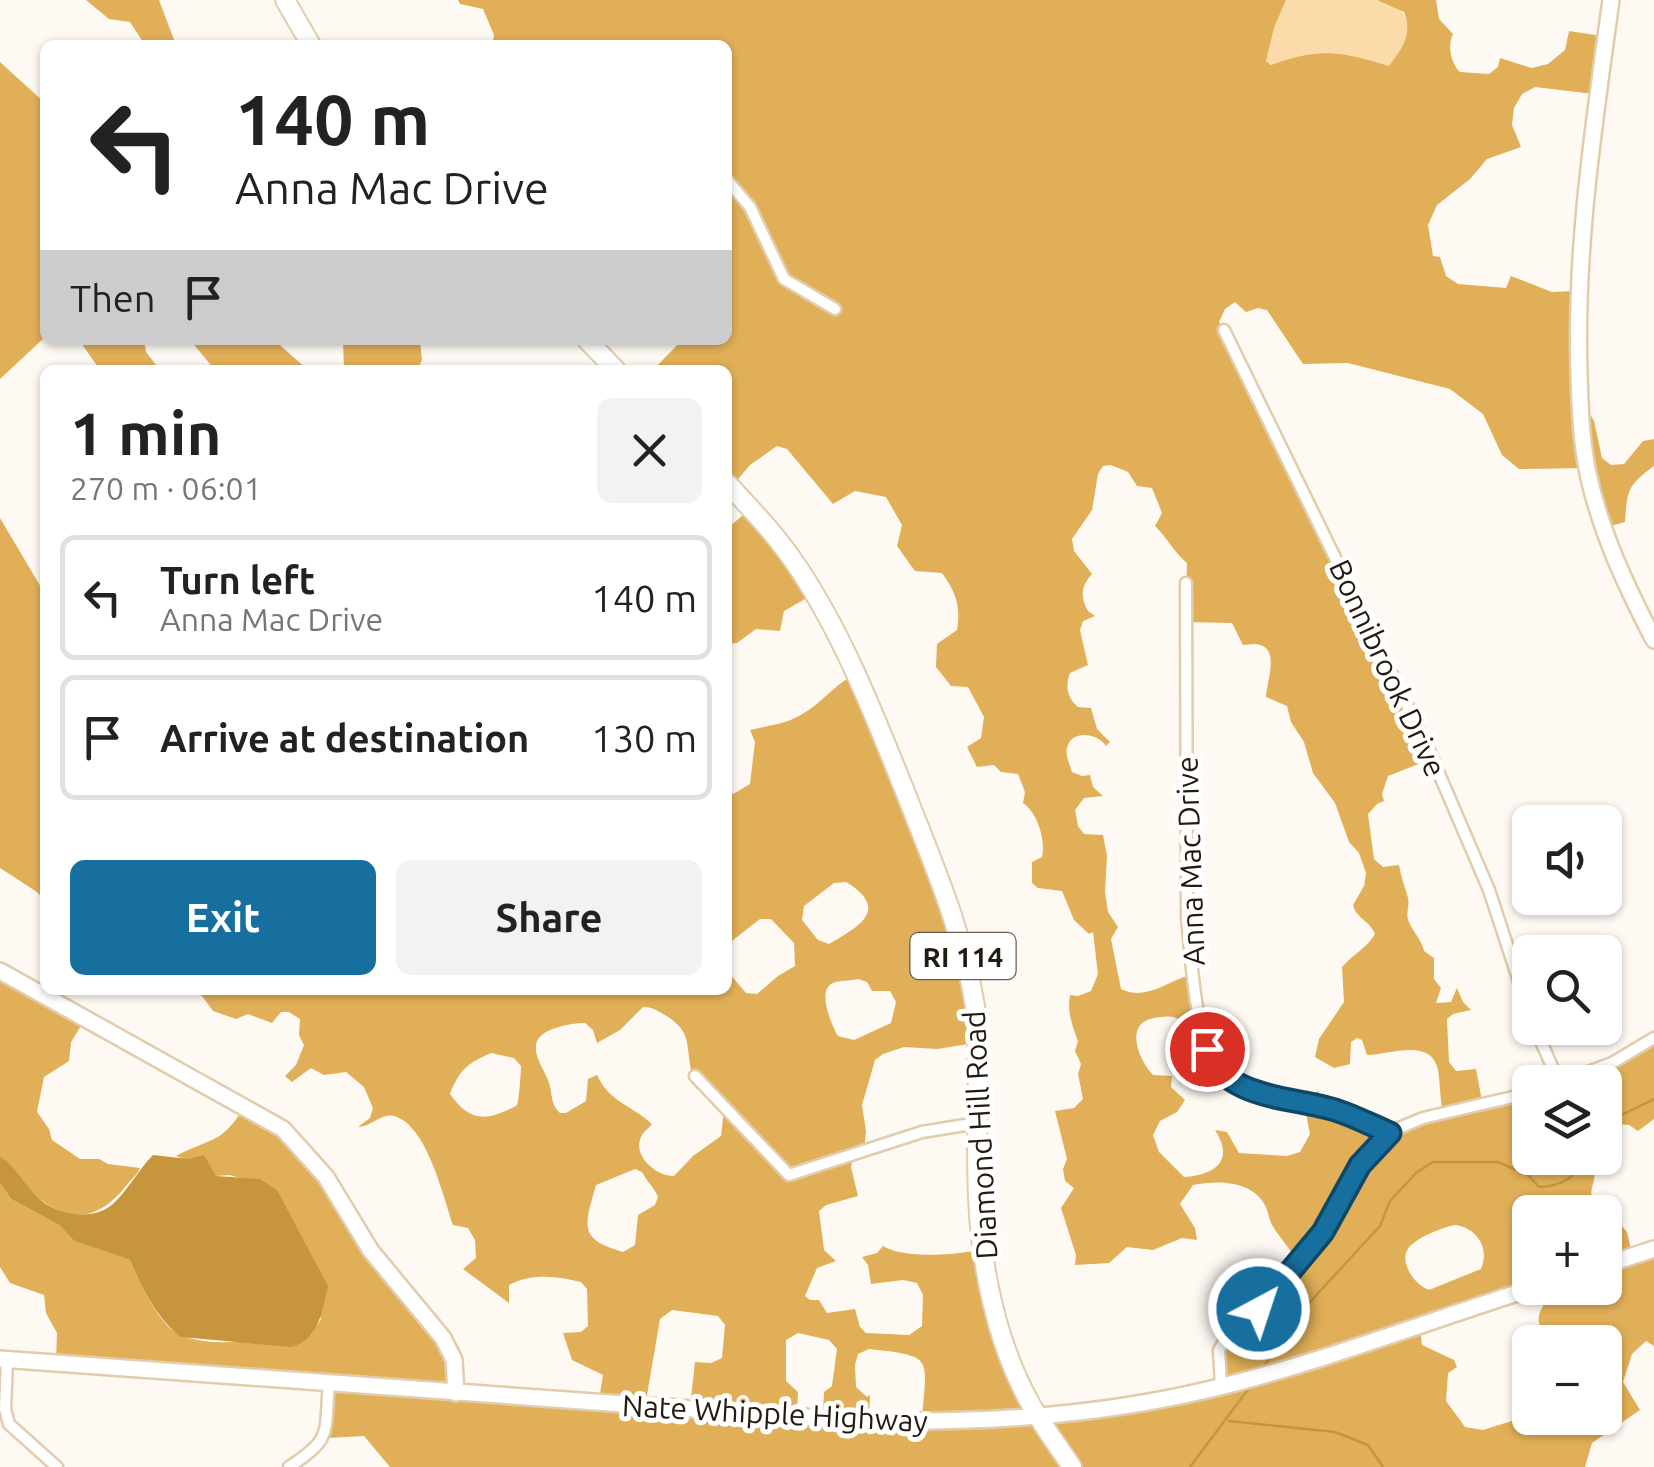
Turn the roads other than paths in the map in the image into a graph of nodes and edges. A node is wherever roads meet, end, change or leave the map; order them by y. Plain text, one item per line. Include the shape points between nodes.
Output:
1 (284, 0) edge
2 (1611, 0) edge
3 (308, 40) edge
4 (732, 186) edge
5 (836, 309) dead end
6 (1224, 330) dead end
7 (592, 345) edge
8 (611, 365) edge
9 (732, 488) edge
10 (1186, 583) dead end
11 (1654, 640) edge
12 (1512, 959) edge
13 (0, 971) edge
14 (40, 993) edge
15 (43, 995) edge
16 (1654, 1038) edge
17 (1607, 1065) edge
18 (694, 1076) dead end
19 (1512, 1096) edge
20 (978, 1123) junction
21 (1390, 1133) junction
22 (1654, 1250) edge
23 (1622, 1260) edge
24 (1512, 1295) edge
25 (4, 1360) edge
26 (329, 1384) junction
27 (1221, 1386) junction
28 (456, 1392) junction
29 (1038, 1417) junction
30 (58, 1467) edge
31 (290, 1467) edge
32 (1072, 1467) edge

1 - 3 main road
2 - 11 main road via 1579,256 1581,412 1599,516
4 - 5 street via 750,207 784,279
6 - 12 street, Bonnibrook Drive via 1428,748
7 - 8 main road
9 - 20 main road, Diamond Hill Road / RI 114 via 816,596 924,838 970,980
10 - 21 street, Anna Mac Drive via 1187,915 1207,1049 1237,1084
13 - 14 main road
15 - 28 main road via 283,1129 326,1176 378,1260 444,1338
16 - 17 street
18 - 20 street via 789,1175 922,1132
19 - 21 street
20 - 29 main road, Diamond Hill Road / RI 114 via 978,1197 990,1290 1002,1337
21 - 27 street via 1360,1165 1312,1247 1255,1314 1228,1335 1218,1351
22 - 23 main road
24 - 27 main road, Nate Whipple Highway
25 - 26 main road, Nate Whipple Highway
25 - 30 street via 9,1424
26 - 28 main road, Nate Whipple Highway
26 - 31 street via 326,1436
27 - 29 main road, Nate Whipple Highway
28 - 29 main road, Nate Whipple Highway via 860,1421
29 - 32 main road, Diamond Hill Road / RI 114

